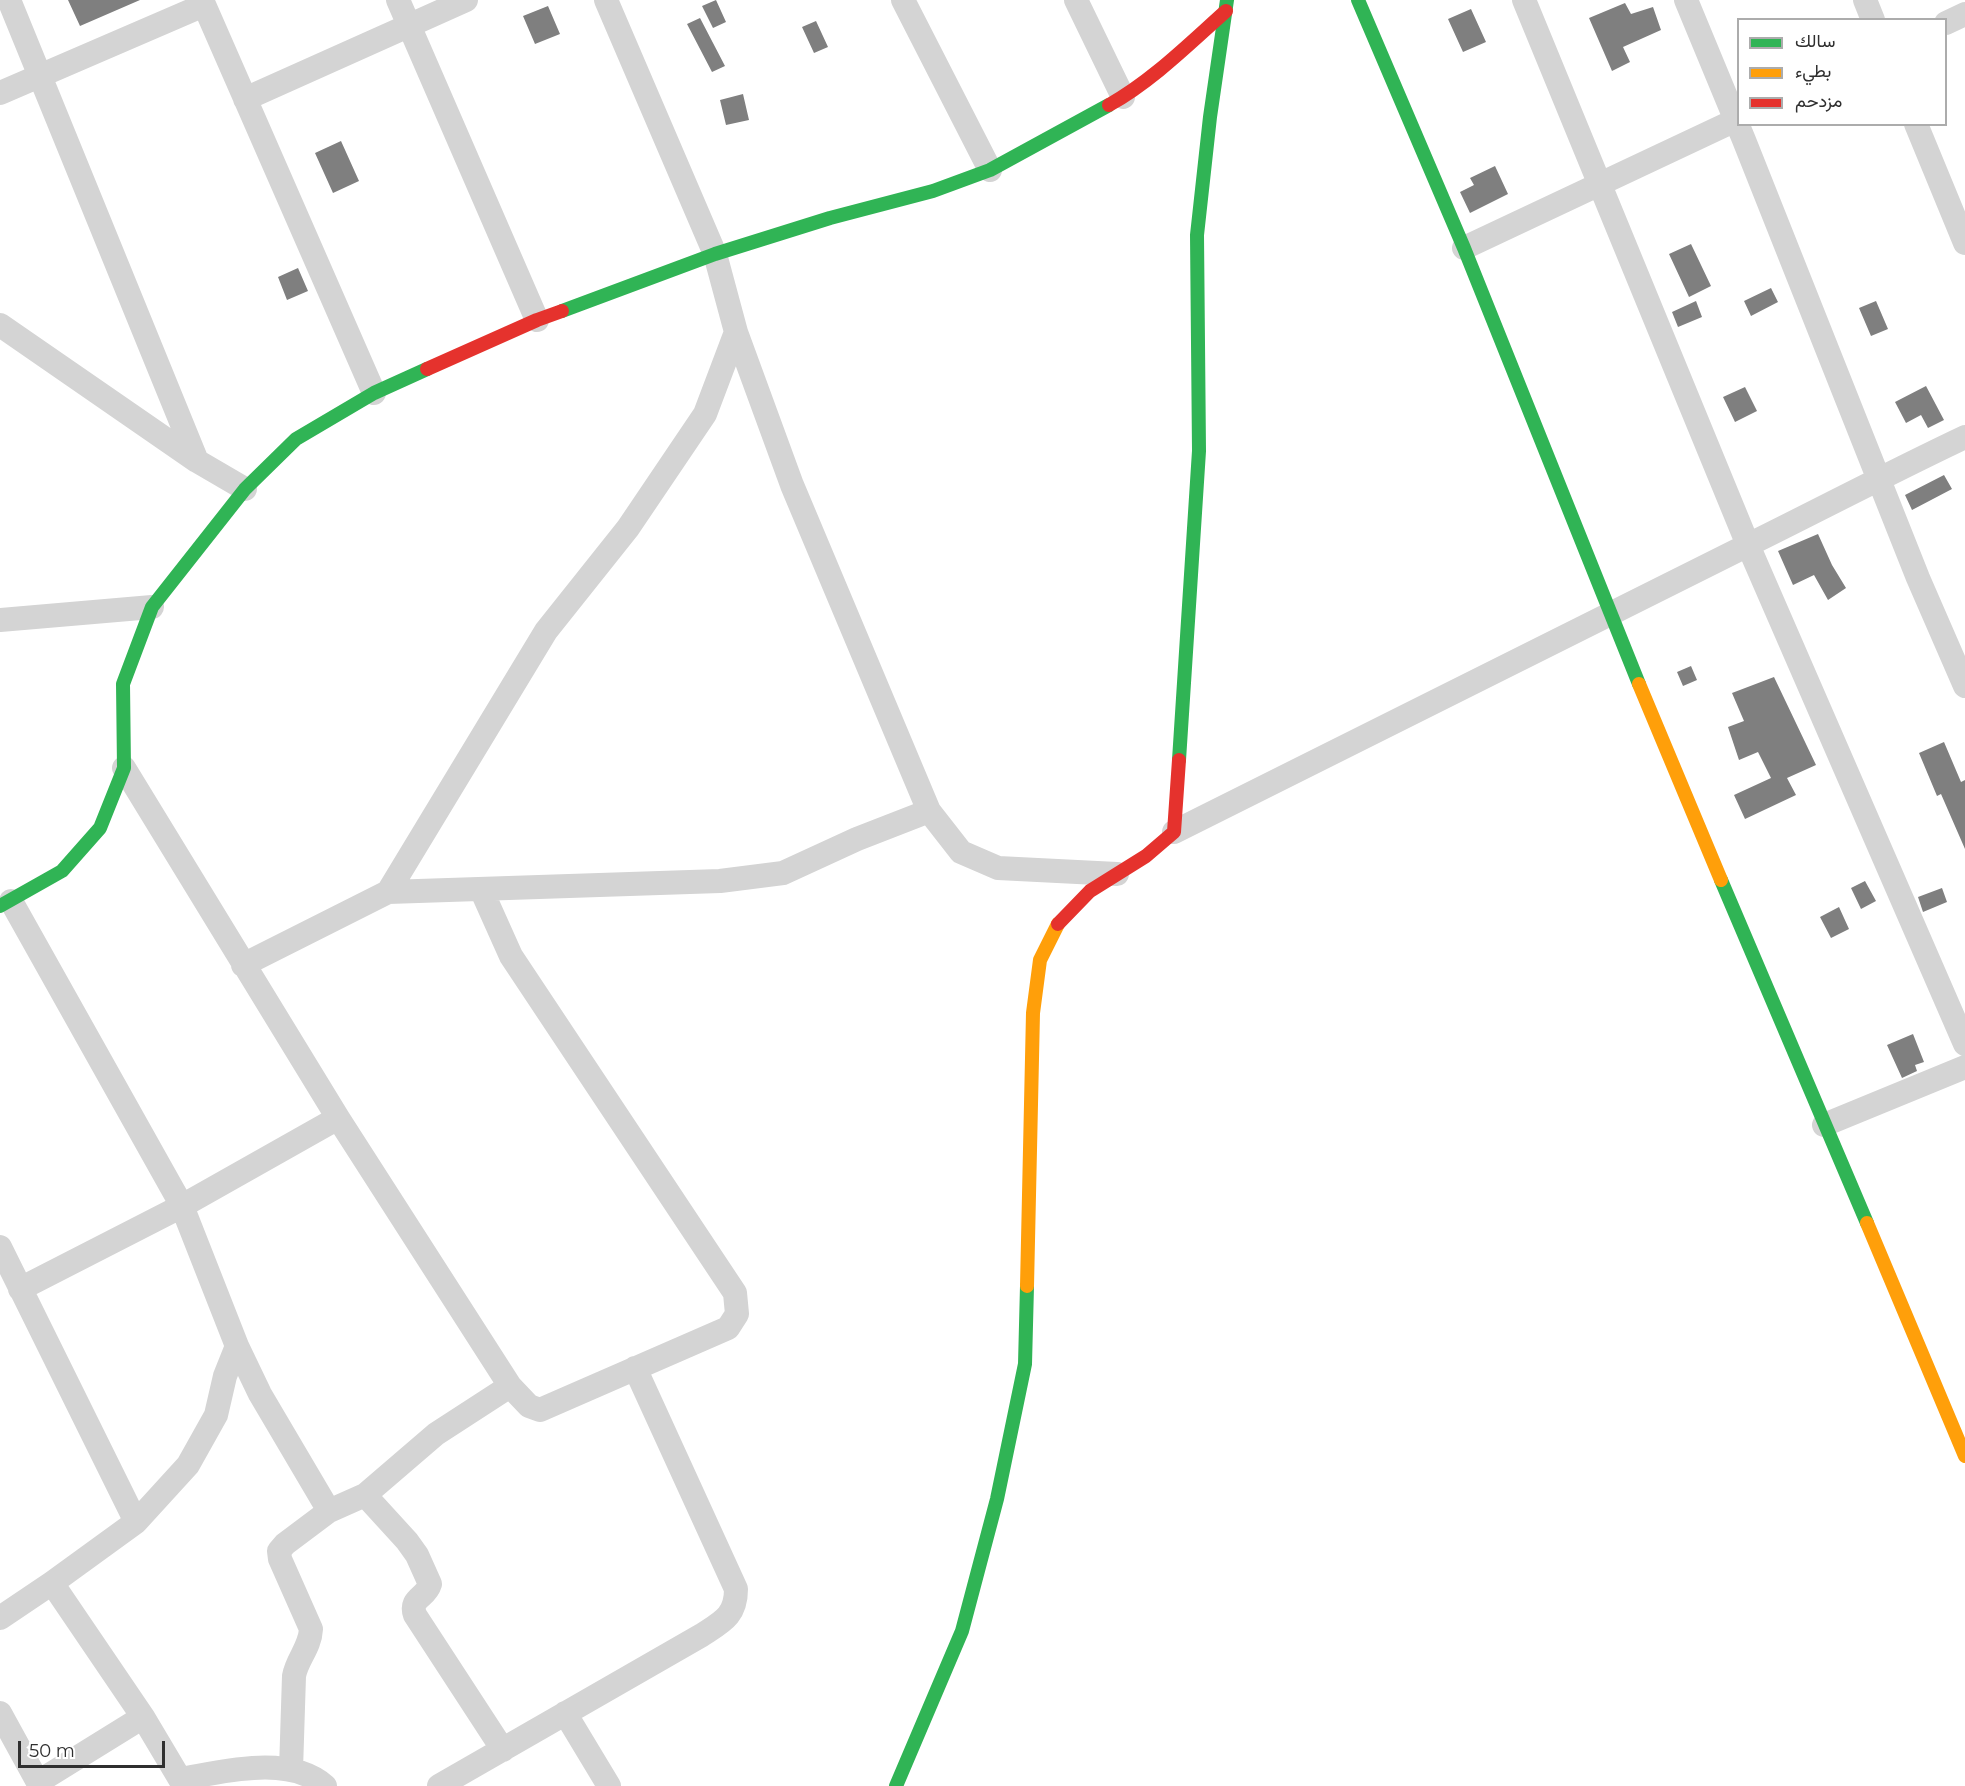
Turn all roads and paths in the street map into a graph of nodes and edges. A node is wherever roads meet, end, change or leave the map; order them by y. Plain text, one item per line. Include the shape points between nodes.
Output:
1 (9, 0) edge
2 (398, 0) edge
3 (465, 0) edge
4 (606, 0) edge
5 (903, 0) edge
6 (1076, 0) edge
7 (1358, 0) edge
8 (1524, 0) edge
9 (1686, 0) edge
10 (1865, 0) edge
11 (203, 2) edge
12 (1227, 5) edge
13 (1965, 14) edge
14 (1872, 18) edge
15 (1947, 23) edge
16 (408, 25) junction
17 (40, 75) junction
18 (0, 93) edge
19 (1123, 97) junction
20 (245, 99) junction
21 (1737, 120) edge
22 (1739, 126) edge
23 (1917, 126) edge
24 (990, 170) junction
25 (1600, 184) junction
26 (1965, 243) edge
27 (1464, 248) junction
28 (715, 254) junction
29 (537, 320) junction
30 (0, 325) edge
31 (736, 332) junction
32 (374, 393) junction
33 (1965, 437) edge
34 (197, 461) junction
35 (1879, 478) junction
36 (245, 489) junction
37 (1748, 545) junction
38 (152, 607) junction
39 (1610, 612) junction
40 (0, 621) edge
41 (1965, 686) edge
42 (124, 768) junction
43 (929, 811) junction
44 (1174, 832) junction
45 (1117, 874) junction
46 (482, 889) junction
47 (388, 892) junction
48 (6, 903) edge
49 (243, 965) junction
50 (1965, 1044) edge
51 (1965, 1067) edge
52 (338, 1118) junction
53 (1824, 1125) junction
54 (182, 1206) junction
55 (0, 1247) edge
56 (20, 1289) junction
57 (237, 1346) junction
58 (635, 1368) junction
59 (510, 1386) junction
60 (1965, 1456) edge
61 (364, 1495) junction
62 (329, 1511) junction
63 (136, 1522) junction
64 (52, 1583) junction
65 (0, 1617) edge
66 (0, 1713) edge
67 (565, 1713) junction
68 (143, 1717) junction
69 (503, 1750) junction
70 (291, 1770) junction
71 (182, 1783) edge
72 (39, 1784) edge
73 (325, 1786) edge
74 (439, 1786) edge
75 (609, 1786) edge
76 (896, 1786) edge

1 - 17 street
2 - 16 street
3 - 16 street
4 - 28 street
5 - 24 street
6 - 19 street
7 - 27 street
8 - 25 street
9 - 21 street
10 - 14 street
11 - 17 street
11 - 20 street
12 - 19 street via 1174,57
12 - 44 street via 1197,235 1199,451
13 - 15 street
16 - 20 street
16 - 29 street
17 - 18 street
17 - 34 street
19 - 24 street
20 - 32 street
21 - 25 street
22 - 35 street
23 - 26 street
24 - 28 street
25 - 27 street
25 - 37 street
27 - 39 street
28 - 29 street
28 - 31 street
29 - 32 street
30 - 34 street
31 - 43 street via 792,485
31 - 47 street via 705,414 628,528 546,631
32 - 36 street via 296,438
33 - 35 street
34 - 36 street
35 - 37 street
35 - 41 street
36 - 38 street
37 - 39 street
37 - 50 street
38 - 40 street
38 - 42 street via 123,684
39 - 44 street
39 - 53 street
42 - 48 street via 100,828 62,871
42 - 49 street
43 - 45 street via 961,852 998,868
43 - 46 street via 783,873 720,881
44 - 45 street
45 - 76 street via 1090,891 1059,922 1040,960 1033,1013 1025,1364 997,1499 962,1631
46 - 47 street
46 - 58 street via 511,956 735,1293 737,1314 728,1328
47 - 49 street
48 - 54 street
49 - 52 street
51 - 53 street
52 - 54 street
52 - 59 street
53 - 60 street
54 - 56 street
54 - 57 street
55 - 56 street
56 - 63 street
57 - 62 street via 260,1394
57 - 63 street via 211,1425 188,1465
58 - 59 street via 540,1410 529,1406
58 - 67 street via 736,1589 736,1599 727,1619
59 - 61 street via 429,1439
61 - 62 street
61 - 69 street via 417,1555 430,1584 414,1602 416,1616
62 - 70 street via 279,1551 311,1629 308,1648 294,1676
63 - 64 street
64 - 65 street
64 - 68 street
66 - 72 street
67 - 69 street
67 - 75 street
68 - 71 street
68 - 72 street
69 - 74 street
70 - 71 street via 250,1767
70 - 73 street

